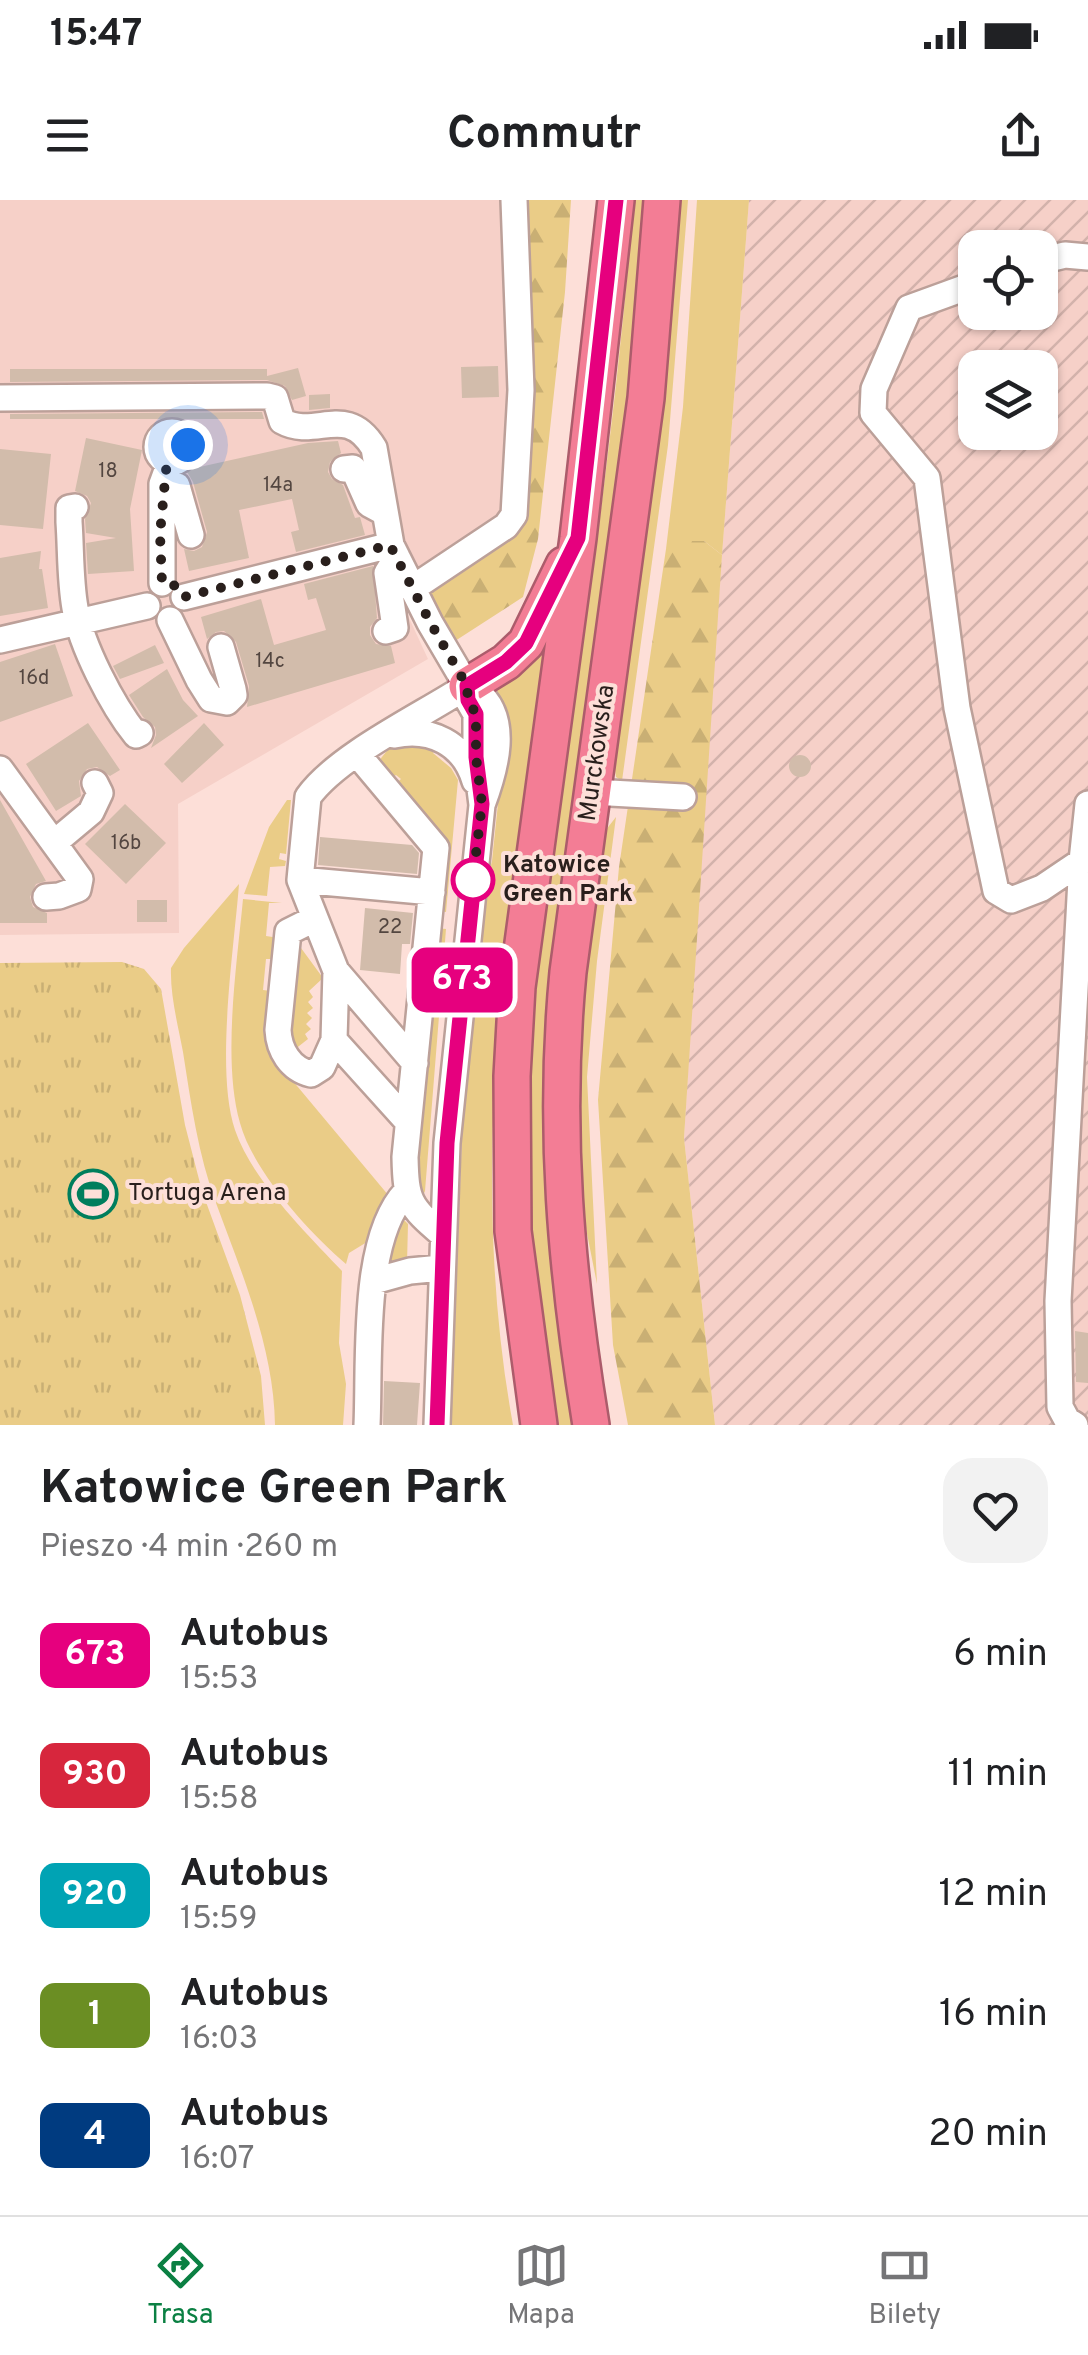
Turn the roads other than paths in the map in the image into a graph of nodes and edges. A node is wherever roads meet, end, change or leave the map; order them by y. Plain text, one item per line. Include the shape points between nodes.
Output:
1 (514, 200) edge
2 (616, 200) edge
3 (662, 200) edge
4 (1058, 257) edge
5 (1088, 257) edge
6 (958, 290) edge
7 (163, 396) junction
8 (0, 398) edge
9 (344, 470) dead end
10 (166, 473) junction
11 (75, 507) dead end
12 (382, 511) junction
13 (191, 535) dead end
14 (578, 538) junction
15 (394, 551) junction
16 (162, 583) junction
17 (414, 588) junction
18 (184, 597) junction
19 (147, 606) junction
20 (170, 620) junction
21 (78, 621) junction
22 (386, 632) dead end
23 (17, 643) edge
24 (221, 648) dead end
25 (467, 686) junction
26 (140, 734) dead end
27 (388, 736) junction
28 (358, 754) junction
29 (0, 768) edge
30 (95, 783) dead end
31 (592, 792) junction
32 (682, 797) dead end
33 (482, 804) junction
34 (1088, 804) edge
35 (54, 843) junction
36 (1082, 861) junction
37 (300, 880) junction
38 (432, 892) junction
39 (46, 897) dead end
40 (314, 919) junction
41 (336, 970) junction
42 (334, 1040) junction
43 (415, 1063) junction
44 (408, 1122) junction
45 (406, 1192) junction
46 (442, 1234) junction
47 (441, 1268) junction
48 (374, 1281) junction
49 (366, 1425) edge
50 (438, 1425) edge
51 (539, 1425) edge
52 (591, 1425) edge
53 (1076, 1425) edge

1 - 17 street via 521,390 514,516
2 - 14 highway, Murckowska
3 - 31 highway, Murckowska via 646,398
4 - 5 street
6 - 36 street via 909,308 874,389 873,413 927,478 957,708 996,890 1012,900
7 - 8 street
7 - 10 street via 170,433 188,445
7 - 12 street via 267,396 292,426 354,426 374,448
9 - 12 street via 353,468 369,504
10 - 13 street via 178,486
10 - 16 street
11 - 21 street via 69,508 69,522
12 - 15 street
14 - 25 highway via 526,643
14 - 51 highway, Murckowska via 517,986 512,1076 513,1231
15 - 17 street
15 - 18 street
15 - 22 street via 386,573 395,628
16 - 18 street via 177,586
16 - 19 street via 151,588
17 - 25 street
18 - 20 street via 183,611
19 - 20 street via 158,620
19 - 21 street
20 - 24 street via 198,680 212,699 227,702 234,695
21 - 23 street
21 - 26 street via 127,723
25 - 27 street
25 - 33 street via 476,714
27 - 28 street
27 - 33 street via 415,730 450,744 472,770
28 - 37 street via 308,797
28 - 38 street via 436,848
29 - 35 street
30 - 35 street via 99,819
31 - 32 street
31 - 52 highway, Murckowska via 568,972 559,1109 574,1322
33 - 46 street
34 - 36 street
35 - 39 street via 80,879 71,893
36 - 53 street via 1058,1301 1060,1406
37 - 38 street
37 - 40 street
38 - 43 street
40 - 41 street
40 - 42 street via 288,932 279,1045 311,1074 322,1067
41 - 42 street
41 - 43 street
42 - 44 street
43 - 44 street
44 - 45 street
45 - 46 street
45 - 48 street via 380,1234
46 - 47 street
47 - 48 street
47 - 50 street
48 - 49 street

